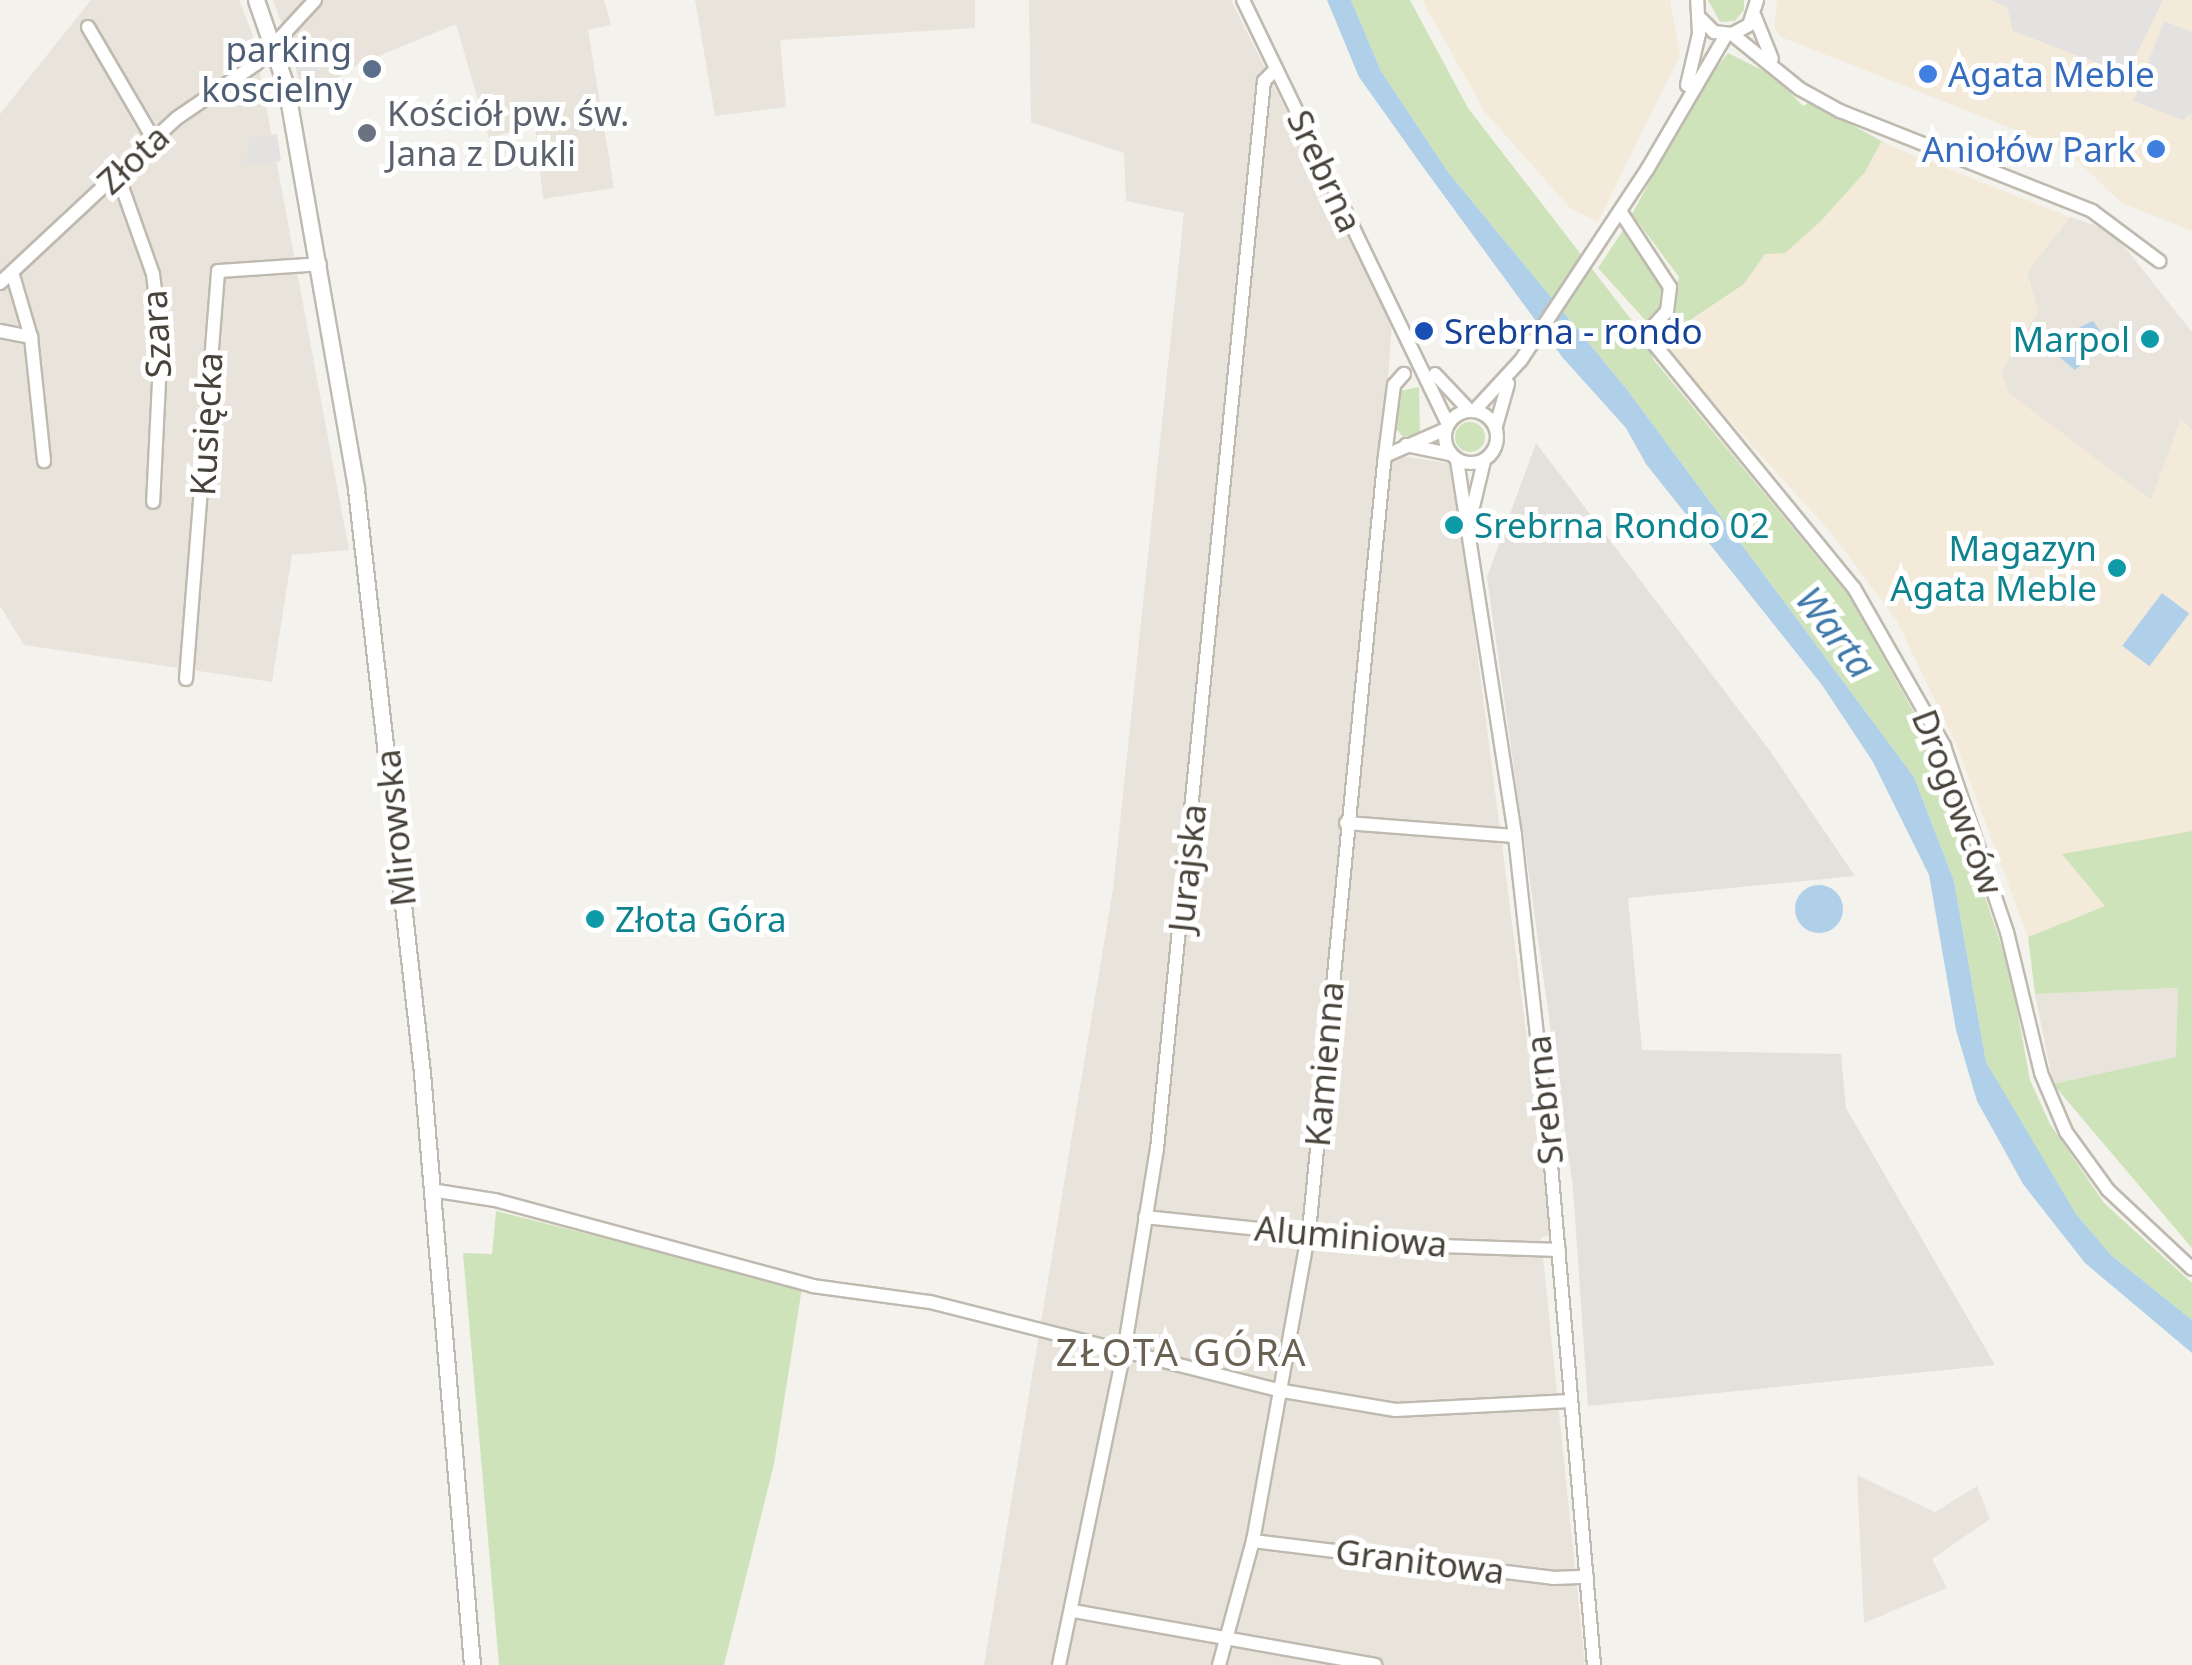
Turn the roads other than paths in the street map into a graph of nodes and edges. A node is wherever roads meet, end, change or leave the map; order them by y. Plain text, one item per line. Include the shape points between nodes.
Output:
1 (256, 0) edge
2 (315, 0) edge
3 (1243, 0) edge
4 (1697, 0) edge
5 (1757, 0) edge
6 (1698, 16) junction
7 (1755, 17) junction
8 (88, 27) dead end
9 (1729, 34) junction
10 (274, 46) junction
11 (1276, 69) junction
12 (1786, 77) junction
13 (1684, 102) junction
14 (154, 140) junction
15 (117, 173) junction
16 (1620, 211) junction
17 (2159, 261) dead end
18 (320, 264) junction
19 (12, 272) junction
20 (0, 284) edge
21 (0, 331) edge
22 (31, 337) junction
23 (1409, 340) junction
24 (1521, 360) junction
25 (1404, 374) dead end
26 (1472, 411) junction
27 (1447, 426) junction
28 (1496, 428) junction
29 (1404, 444) junction
30 (1388, 456) junction
31 (1454, 457) junction
32 (44, 460) dead end
33 (1484, 461) junction
34 (153, 502) dead end
35 (1469, 538) junction
36 (186, 679) dead end
37 (1346, 823) junction
38 (1514, 836) junction
39 (431, 1190) junction
40 (1144, 1218) junction
41 (1308, 1231) junction
42 (1559, 1250) junction
43 (2192, 1269) edge
44 (1124, 1352) junction
45 (1283, 1391) junction
46 (1570, 1401) junction
47 (1253, 1541) junction
48 (1587, 1577) junction
49 (1073, 1610) junction
50 (1226, 1639) junction
51 (472, 1665) edge
52 (1060, 1665) edge
53 (1220, 1665) edge
54 (1375, 1665) edge
55 (1594, 1665) edge

1 - 10 street, Mirowska
2 - 10 street
3 - 11 street, Srebrna
4 - 6 street
5 - 7 street
6 - 9 street
6 - 13 street
7 - 9 street
7 - 12 street via 1760,41
8 - 14 street
9 - 12 street
9 - 13 street
10 - 14 street, Złota
10 - 18 street, Mirowska
11 - 23 street, Srebrna
11 - 40 street, Jurajska via 1264,80 1219,563
12 - 17 street via 1880,129 2092,211
13 - 16 street
14 - 15 street, Złota
15 - 19 street, Złota
15 - 34 street, Szara via 153,274 159,324
16 - 24 street
16 - 43 street, Drogowców via 1670,286 1667,311 1646,334 1854,588 1944,746 2007,932 2041,1073 2066,1132 2108,1190
18 - 36 street, Kusięcka via 218,271
18 - 39 street, Mirowska via 358,508
19 - 20 street, Złota
19 - 22 street
21 - 22 street
22 - 32 street
23 - 26 street, Srebrna
23 - 27 street, Srebrna
24 - 26 street
24 - 28 street via 1496,410
25 - 30 street, Kamienna via 1394,385
26 - 27 street
26 - 28 street
27 - 29 street
27 - 31 street
28 - 33 street via 1496,446
29 - 30 street
29 - 31 street
30 - 37 street, Kamienna
31 - 33 street
31 - 35 street, Srebrna
33 - 35 street, Srebrna
35 - 38 street, Srebrna
37 - 38 street
37 - 41 street, Kamienna
38 - 42 street, Srebrna
39 - 44 street via 496,1200 813,1286 930,1302
39 - 51 street, Mirowska
40 - 41 street, Aluminiowa
40 - 44 street, Jurajska
41 - 42 street, Aluminiowa via 1411,1245
41 - 45 street, Kamienna
42 - 46 street, Srebrna
44 - 45 street
44 - 49 street, Jurajska
45 - 46 street via 1395,1410
45 - 47 street, Kamienna
46 - 48 street, Srebrna
47 - 48 street, Granitowa
47 - 50 street, Kamienna
48 - 55 street, Srebrna
49 - 50 street
49 - 52 street, Jurajska
50 - 53 street, Kamienna
50 - 54 street

